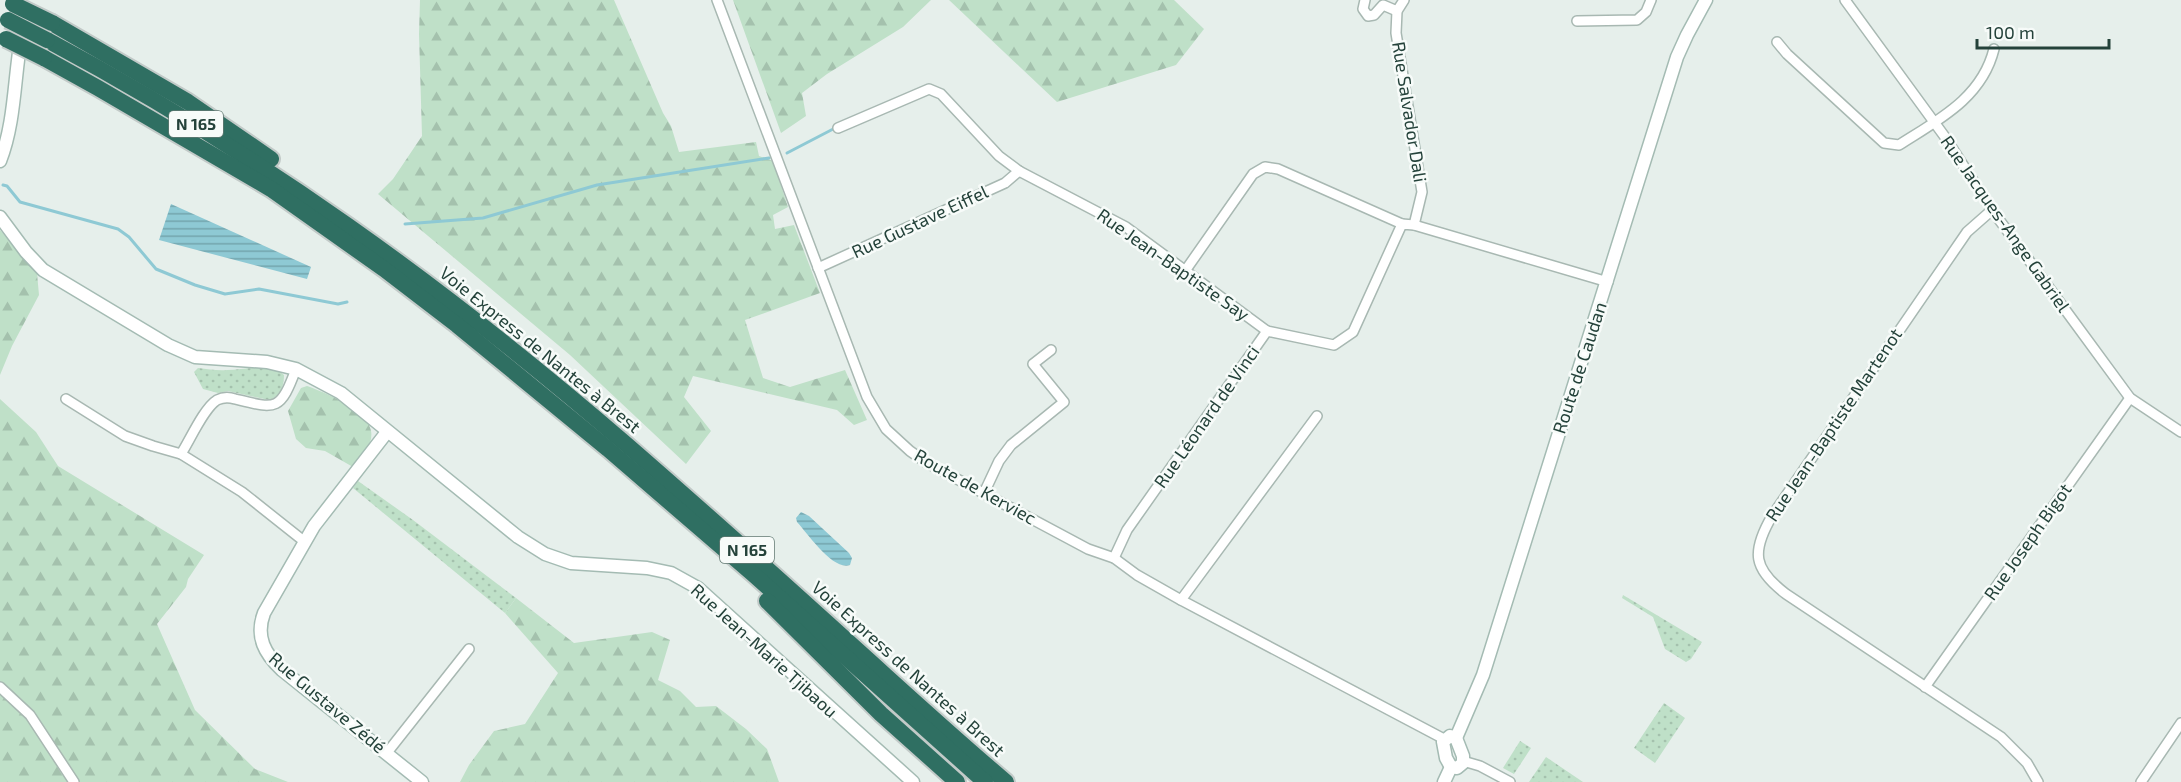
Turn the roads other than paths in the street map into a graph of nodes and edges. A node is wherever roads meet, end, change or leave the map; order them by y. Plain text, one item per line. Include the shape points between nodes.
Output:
1 (717, 0) edge
2 (1365, 0) edge
3 (1404, 0) edge
4 (1651, 0) edge
5 (1706, 0) edge
6 (1845, 0) edge
7 (11, 8) edge
8 (1397, 11) junction
9 (1577, 21) dead end
10 (3, 38) edge
11 (1778, 42) dead end
12 (1994, 49) dead end
13 (1934, 123) junction
14 (837, 128) dead end
15 (0, 160) edge
16 (1019, 171) junction
17 (1992, 210) junction
18 (339, 217) junction
19 (0, 218) edge
20 (1402, 224) junction
21 (1414, 225) junction
22 (818, 268) junction
23 (1185, 271) junction
24 (1608, 282) junction
25 (1267, 330) junction
26 (1051, 350) dead end
27 (296, 369) junction
28 (2130, 398) junction
29 (66, 399) dead end
30 (1317, 416) dead end
31 (387, 432) junction
32 (2181, 432) edge
33 (182, 454) junction
34 (984, 493) junction
35 (670, 503) junction
36 (305, 542) junction
37 (1114, 558) junction
38 (1181, 600) junction
39 (469, 650) dead end
40 (0, 687) edge
41 (1925, 687) junction
42 (2181, 723) edge
43 (1451, 742) junction
44 (386, 754) junction
45 (1463, 759) junction
46 (1450, 765) junction
47 (1010, 779) edge
48 (74, 782) edge
49 (422, 782) edge
50 (913, 782) edge
51 (957, 782) edge
52 (985, 782) edge
53 (1444, 782) edge
54 (1510, 782) edge
55 (2038, 782) edge
56 (2141, 782) edge

1 - 22 street, Route de Kerviec
2 - 8 street via 1363,9 1368,16 1383,5
3 - 8 street
4 - 9 street via 1637,20
5 - 24 street, Route de Caudan via 1677,57
6 - 13 street, Rue Jacques-Ange Gabriel
7 - 15 street via 16,69
7 - 18 highway, Voie Express de Nantes à Brest / N 165, bridge via 47,40 217,136
7 - 18 highway, bridge via 52,23 188,102 324,196
8 - 21 street, Rue Salvador Dali via 1396,33 1422,192
10 - 35 highway, Voie Express de Nantes à Brest / N 165, bridge via 98,88 271,189 316,220 466,332
11 - 13 street via 1884,143 1899,146
12 - 13 street via 1990,64 1957,108
13 - 17 street, Rue Jacques-Ange Gabriel
14 - 16 street, Rue Jean-Baptiste Say via 929,88 941,94 999,156
16 - 22 street, Rue Gustave Eiffel via 1005,183
16 - 23 street, Rue Jean-Baptiste Say via 1125,227
17 - 28 street, Rue Jacques-Ange Gabriel
17 - 41 street, Rue Jean-Baptiste Martenot via 1967,232 1909,314 1772,516 1758,550 1759,565 1769,581
18 - 47 highway, Voie Express de Nantes à Brest / N 165 via 450,300 601,423 986,765
19 - 27 street, Rue Jean-Marie Tjibaou via 44,270 168,345 195,357 267,362
20 - 21 street
20 - 23 street via 1278,169 1264,167 1253,174
20 - 25 street, Rue Léonard de Vinci via 1353,332 1334,345
21 - 24 street
22 - 34 street, Route de Kerviec via 867,397 886,429 927,463
23 - 25 street, Rue Jean-Baptiste Say
24 - 43 street, Route de Caudan via 1483,675
25 - 37 street, Rue Léonard de Vinci via 1127,530
26 - 34 street via 1033,364 1064,402 1011,445
27 - 31 street, Rue Jean-Marie Tjibaou via 341,393
27 - 33 street via 277,404 219,399 210,406
28 - 32 street, Rue Jacques-Ange Gabriel
28 - 41 street, Rue Joseph Bigot
29 - 33 street via 125,436
30 - 38 street
31 - 36 street, Rue Gustave Zédé
31 - 50 street, Rue Jean-Marie Tjibaou via 518,537 545,554 571,563 671,573 698,588
33 - 36 street via 242,492
34 - 37 street, Route de Kerviec via 1088,549
35 - 51 highway via 684,522 881,714
35 - 52 highway, Voie Express de Nantes à Brest / N 165
36 - 44 street, Rue Gustave Zédé via 260,622 266,653
37 - 38 street, Route de Kerviec
38 - 43 street, Route de Kerviec
39 - 44 street
40 - 48 street via 30,715
41 - 55 street, Rue Jean-Baptiste Martenot via 2001,737 2027,763
42 - 56 street
43 - 45 street
43 - 46 street
44 - 49 street, Rue Gustave Zédé
45 - 46 street via 1459,767
45 - 54 street
46 - 53 street

